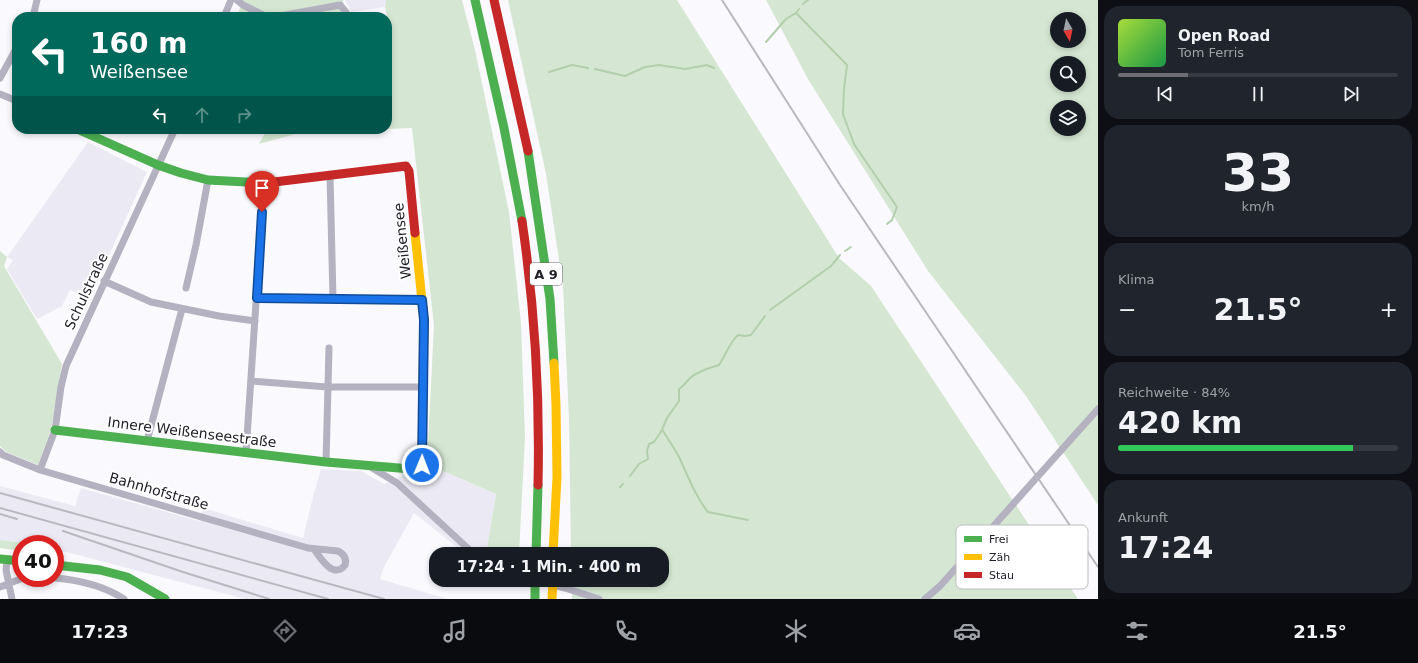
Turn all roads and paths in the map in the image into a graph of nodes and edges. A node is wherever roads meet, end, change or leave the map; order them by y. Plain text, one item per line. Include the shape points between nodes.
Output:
1 (37, 0) edge
2 (231, 0) edge
3 (237, 0) edge
4 (475, 0) edge
5 (494, 0) edge
6 (34, 12) edge
7 (226, 12) edge
8 (256, 12) edge
9 (302, 12) edge
10 (346, 12) edge
11 (12, 56) edge
12 (0, 78) edge
13 (0, 94) edge
14 (12, 99) edge
15 (88, 134) edge
16 (173, 134) edge
17 (158, 165) junction
18 (330, 175) junction
19 (208, 180) junction
20 (264, 183) junction
21 (104, 282) junction
22 (186, 288) dead end
23 (257, 298) junction
24 (333, 299) junction
25 (422, 300) junction
26 (182, 309) junction
27 (255, 321) junction
28 (329, 348) dead end
29 (252, 381) junction
30 (327, 387) junction
31 (424, 387) junction
32 (1098, 409) edge
33 (55, 430) junction
34 (148, 441) junction
35 (0, 452) edge
36 (246, 452) junction
37 (326, 462) junction
38 (369, 466) junction
39 (40, 470) junction
40 (994, 525) edge
41 (466, 547) edge
42 (536, 547) edge
43 (554, 547) edge
44 (314, 549) dead end
45 (3, 559) edge
46 (64, 566) edge
47 (956, 568) edge
48 (64, 579) edge
49 (12, 582) edge
50 (8, 584) junction
51 (0, 587) edge
52 (535, 587) edge
53 (553, 587) edge
54 (561, 587) edge
55 (12, 599) edge
56 (124, 599) edge
57 (165, 599) edge
58 (535, 599) edge
59 (552, 599) edge
60 (599, 599) edge
61 (925, 599) edge

1 - 6 street
2 - 7 street
3 - 8 street
4 - 42 main road, A 9 via 494,76 520,205 532,303 539,409
5 - 43 main road, A 9 via 531,164 550,299 556,405
9 - 10 street via 340,5
11 - 12 street
13 - 14 street
15 - 17 main road, Weißensee
16 - 17 street, Schulstraße
17 - 19 main road, Weißensee
17 - 21 street, Schulstraße
18 - 20 main road, Weißensee
18 - 24 street
18 - 25 main road, Weißensee via 406,166 409,171
19 - 20 main road, Weißensee
19 - 22 street
20 - 23 street
21 - 26 street via 151,302
21 - 33 street, Schulstraße via 66,366
23 - 24 street, Weißensee
23 - 27 street
24 - 25 street, Weißensee
25 - 31 main road, Innere Weißenseestraße
26 - 27 street
26 - 34 street
27 - 29 street
28 - 30 street
29 - 30 street
29 - 36 street
30 - 31 street
30 - 37 street
31 - 38 main road, Innere Weißenseestraße via 422,465 418,469
32 - 40 street
33 - 34 main road, Innere Weißenseestraße
33 - 39 street, Schulstraße
34 - 36 main road, Innere Weißenseestraße
35 - 39 street, Bahnhofstraße
36 - 37 main road, Innere Weißenseestraße
37 - 38 main road, Innere Weißenseestraße
38 - 41 street via 397,483
39 - 44 street, Bahnhofstraße
45 - 50 street
46 - 57 main road via 100,570 127,577
47 - 61 street
48 - 56 street via 80,581
49 - 50 street
50 - 51 street
50 - 55 street
52 - 58 main road, bridge
53 - 59 main road, bridge
54 - 60 street

